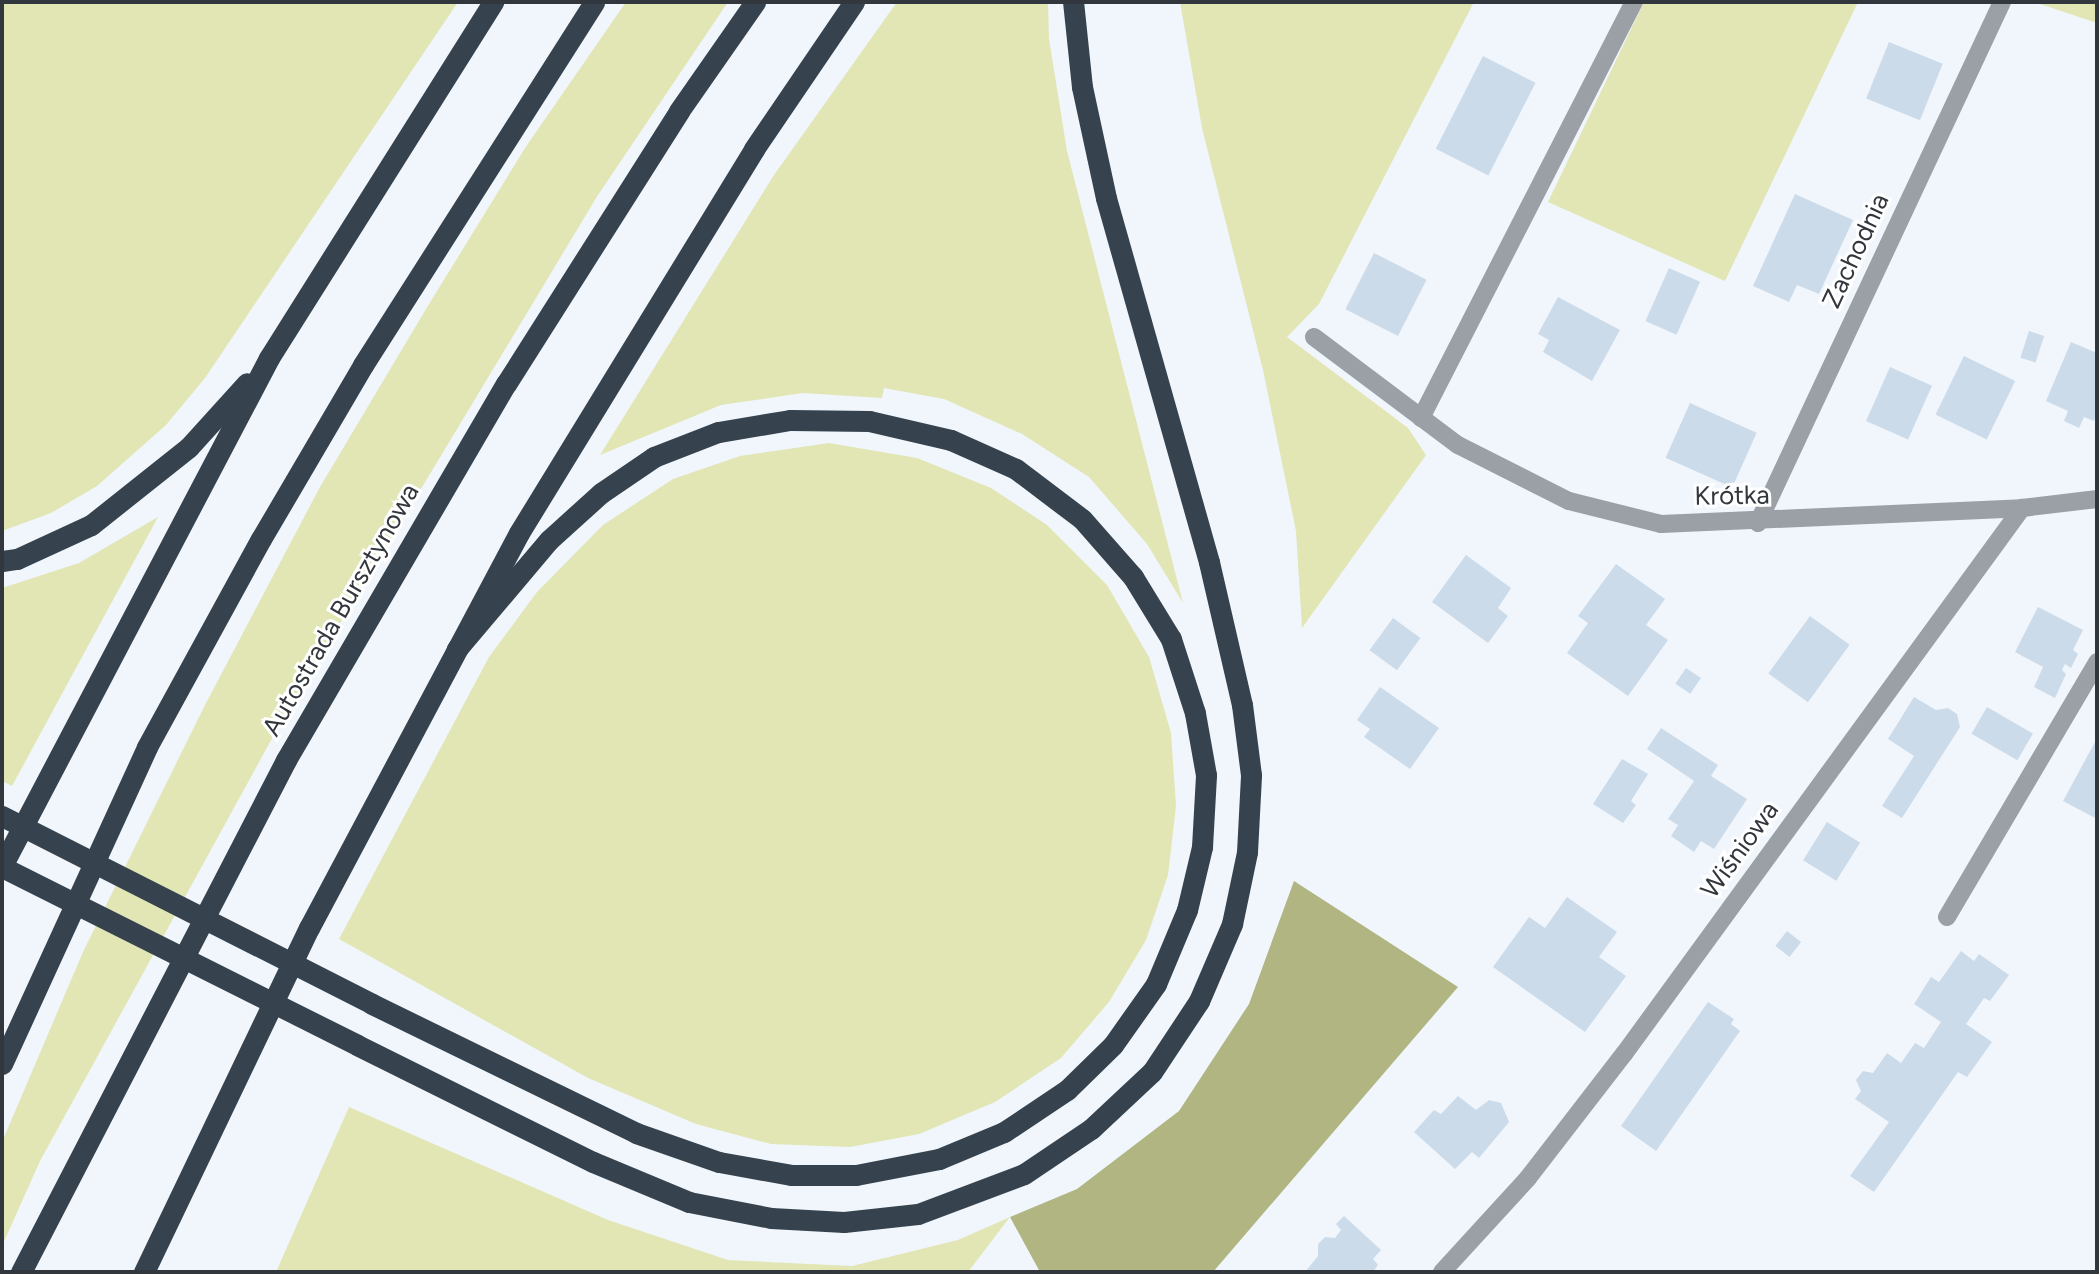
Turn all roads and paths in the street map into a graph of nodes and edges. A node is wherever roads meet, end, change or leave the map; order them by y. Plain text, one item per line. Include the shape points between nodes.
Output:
1 (492, 2) edge
2 (594, 2) edge
3 (755, 2) edge
4 (854, 2) edge
5 (1073, 2) edge
6 (1634, 2) edge
7 (2002, 2) edge
8 (1314, 337) dead end
9 (269, 358) junction
10 (1421, 418) junction
11 (2097, 499) edge
12 (2022, 509) junction
13 (1758, 523) junction
14 (2, 561) edge
15 (457, 649) junction
16 (2097, 662) edge
17 (2, 816) edge
18 (2, 867) edge
19 (1947, 917) dead end
20 (2, 1064) edge
21 (21, 1272) edge
22 (144, 1272) edge
23 (1442, 1272) edge

1 - 9 highway
2 - 20 highway via 363,365 261,539 147,747
3 - 21 highway, Autostrada Bursztynowa via 679,111 506,384 286,760
4 - 15 highway via 754,149 675,277 519,533
5 - 18 highway, bridge via 1082,87 1106,198 1209,562 1242,705 1251,775 1247,852 1232,924 1199,1001 1152,1072 1091,1129 1024,1174 918,1214 844,1222 771,1218 689,1202 593,1162
6 - 10 street
7 - 13 street, Zachodnia
8 - 10 street, Krótka
9 - 14 highway via 189,447 148,484 91,525 17,559
9 - 18 highway
10 - 13 street, Krótka via 1458,445 1569,501 1661,524
11 - 12 street
12 - 13 street, Krótka
12 - 23 street, Wiśniowa via 1624,1054 1528,1178
15 - 17 highway, bridge via 549,540 601,493 654,457 718,432 789,420 869,421 951,440 1016,470 1082,519 1146,597 1171,639 1195,713 1206,775 1202,847 1187,910 1156,984 1113,1045 1067,1090 1004,1132 950,1155 856,1175 791,1175 719,1162 636,1133
15 - 22 highway via 309,928
16 - 19 street

